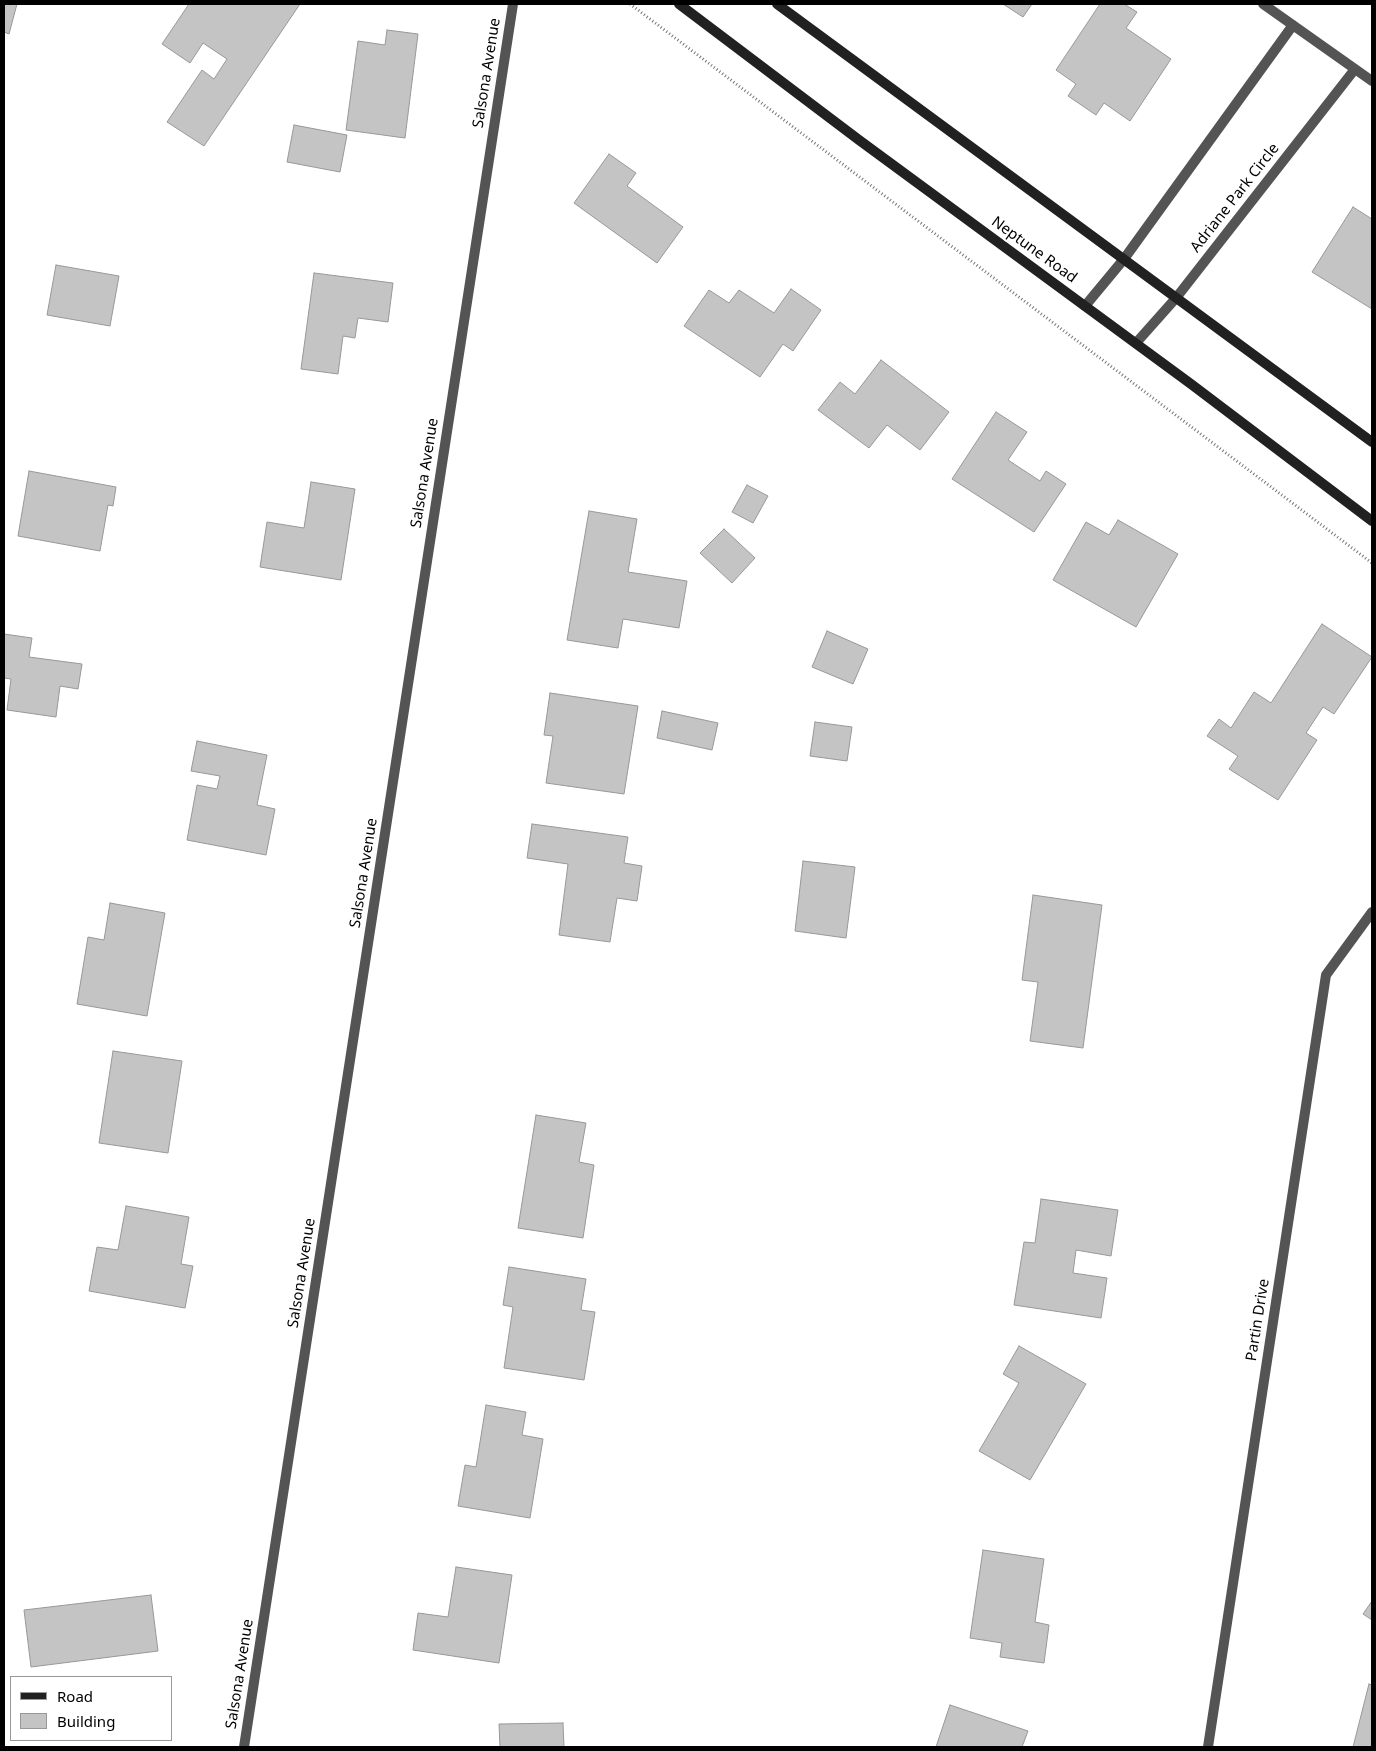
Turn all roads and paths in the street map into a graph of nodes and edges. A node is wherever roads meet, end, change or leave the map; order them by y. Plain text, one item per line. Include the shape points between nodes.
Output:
1 (513, 4) edge
2 (630, 4) edge
3 (678, 4) edge
4 (777, 4) edge
5 (1263, 4) edge
6 (1293, 25) junction
7 (1356, 69) junction
8 (1372, 81) edge
9 (1124, 260) junction
10 (1176, 298) junction
11 (1085, 306) junction
12 (1136, 343) junction
13 (1372, 442) edge
14 (1372, 521) edge
15 (1372, 562) edge
16 (1372, 912) edge
17 (244, 1747) edge
18 (1208, 1747) edge

1 - 17 street, Salsona Avenue
2 - 15 path
3 - 11 main road, Neptune Road
4 - 9 main road
5 - 6 street
6 - 7 street
6 - 9 street
7 - 8 street
7 - 10 street, Adriane Park Circle
9 - 10 main road
9 - 11 street
10 - 12 street, Adriane Park Circle
10 - 13 main road
11 - 12 main road, Neptune Road
12 - 14 main road, Neptune Road
16 - 18 street, Partin Drive via 1326,975

